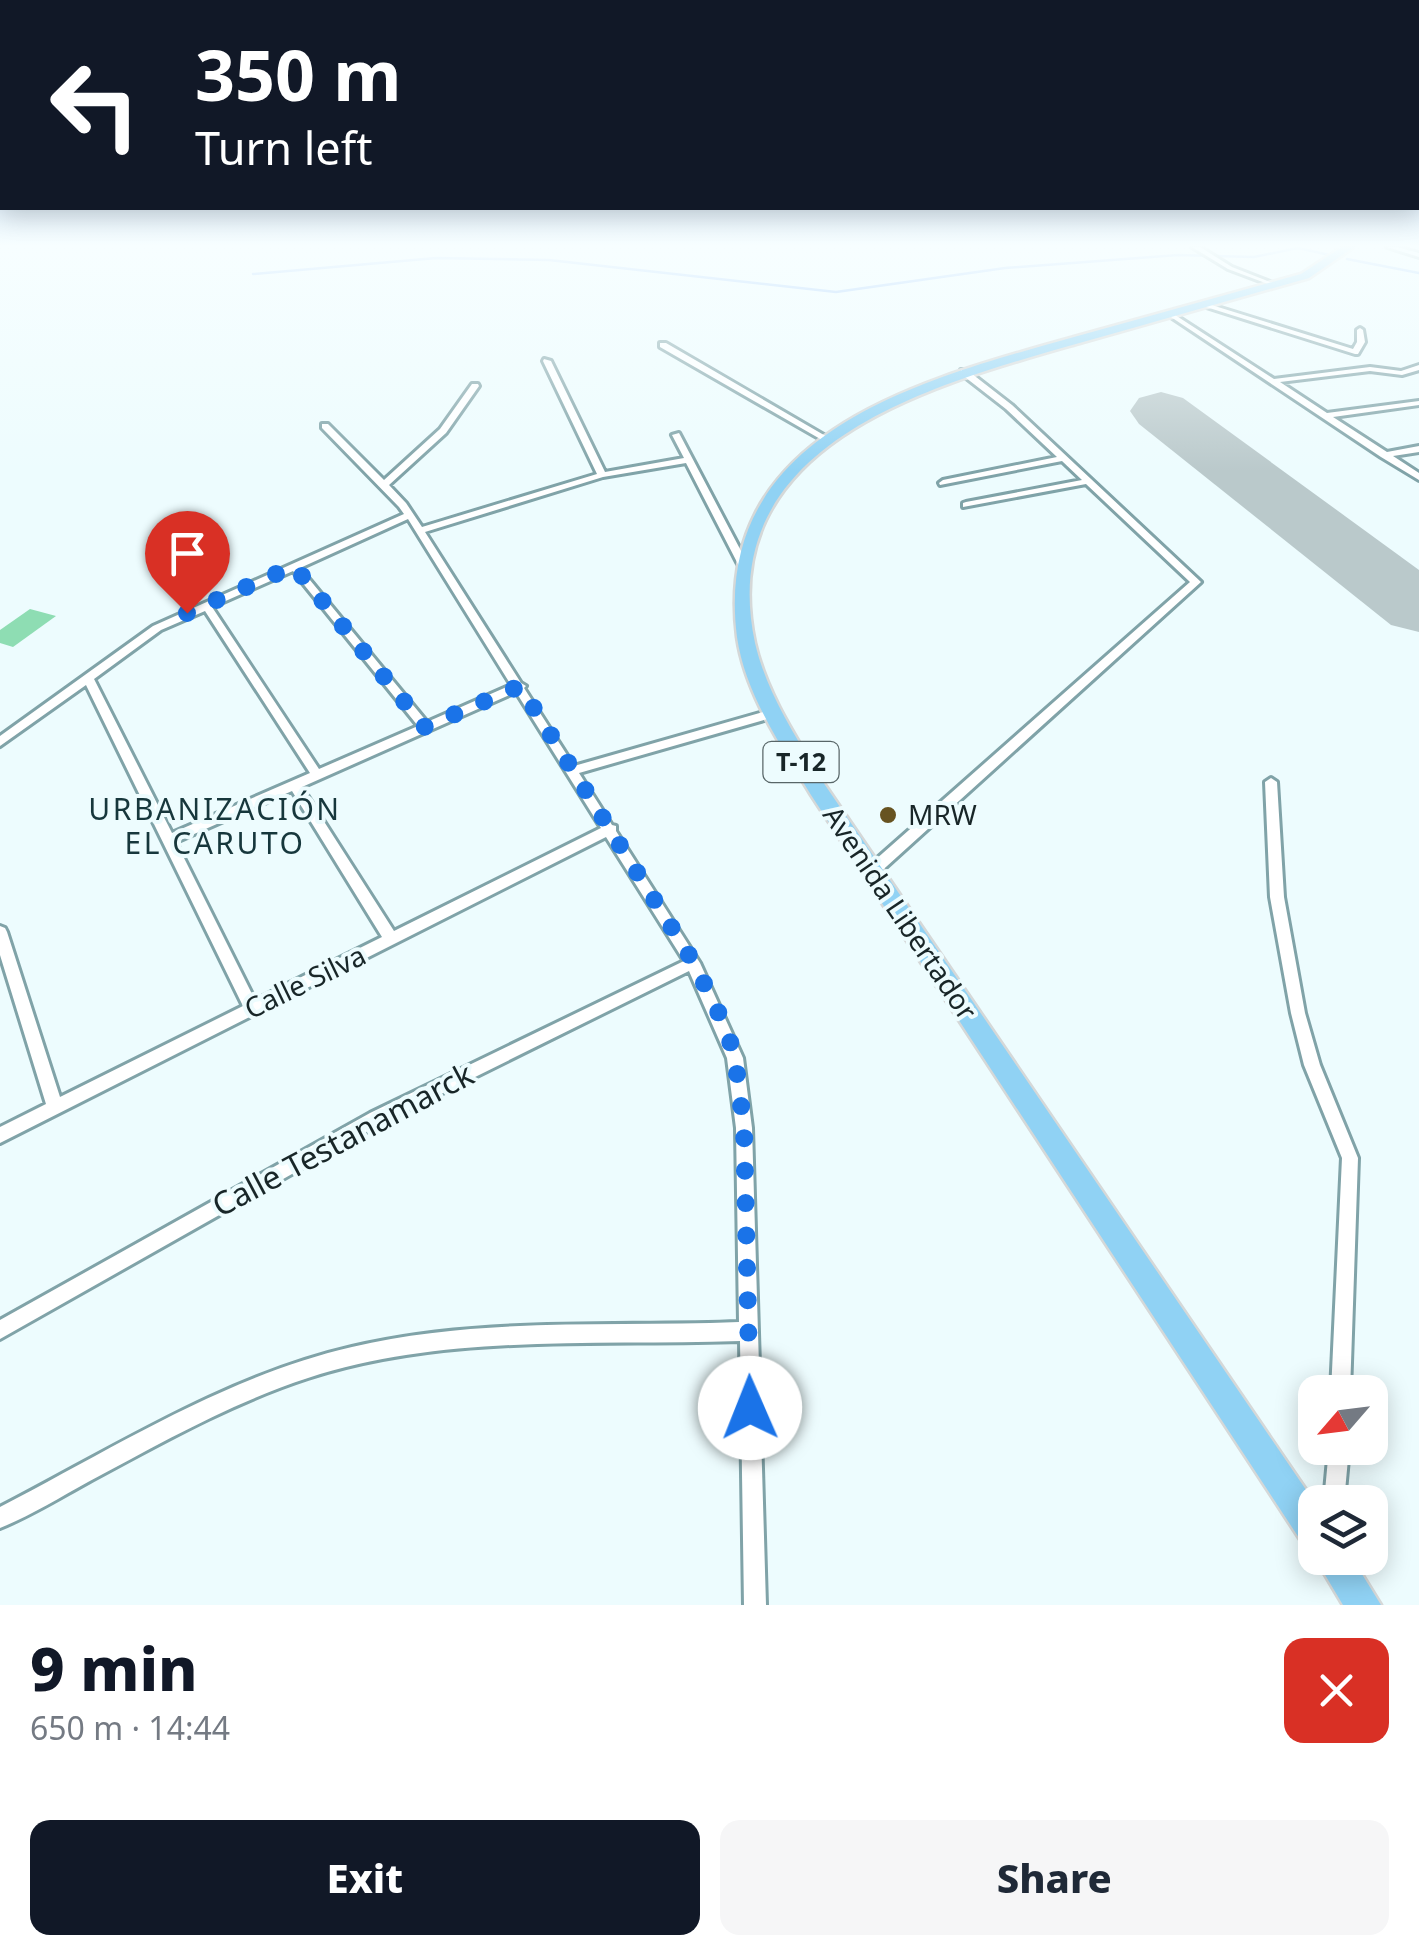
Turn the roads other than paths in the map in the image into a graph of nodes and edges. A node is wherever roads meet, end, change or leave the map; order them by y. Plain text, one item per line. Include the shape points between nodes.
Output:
1 (1142, 322) edge
2 (1182, 322) edge
3 (1259, 322) edge
4 (1360, 330) dead end
5 (663, 345) dead end
6 (1356, 352) junction
7 (547, 361) dead end
8 (1419, 368) edge
9 (1367, 369) junction
10 (964, 372) junction
11 (1402, 373) junction
12 (1272, 381) junction
13 (1419, 383) edge
14 (476, 386) dead end
15 (1419, 402) edge
16 (1326, 416) junction
17 (325, 426) dead end
18 (676, 435) dead end
19 (825, 438) junction
20 (1419, 449) edge
21 (1384, 455) junction
22 (1064, 458) junction
23 (690, 460) junction
24 (602, 475) junction
25 (1419, 477) edge
26 (1088, 481) junction
27 (943, 482) dead end
28 (386, 484) junction
29 (966, 505) dead end
30 (410, 515) junction
31 (420, 531) junction
32 (294, 566) junction
33 (745, 568) junction
34 (206, 605) junction
35 (88, 677) junction
36 (520, 686) junction
37 (774, 713) junction
38 (425, 727) junction
39 (0, 742) edge
40 (574, 770) junction
41 (318, 775) junction
42 (1271, 782) dead end
43 (295, 784) junction
44 (611, 829) junction
45 (169, 840) junction
46 (871, 872) junction
47 (0, 932) edge
48 (391, 939) junction
49 (694, 963) junction
50 (252, 1008) junction
51 (54, 1108) junction
52 (0, 1135) edge
53 (0, 1330) edge
54 (749, 1331) junction
55 (1343, 1375) edge
56 (1298, 1505) edge
57 (0, 1518) edge
58 (1344, 1575) edge
59 (755, 1605) edge
60 (1364, 1605) edge

1 - 10 highway, Avenida Libertador / T-12
2 - 12 street
3 - 6 street
4 - 6 street
5 - 19 street
6 - 9 street
7 - 24 street
8 - 11 street
9 - 11 street
9 - 12 street
10 - 19 highway, Avenida Libertador / T-12 via 890,400
10 - 22 street
11 - 13 street
12 - 16 street
14 - 28 street via 443,431
15 - 16 street
16 - 21 street
17 - 28 street
18 - 23 street
19 - 33 highway, Avenida Libertador / T-12 via 772,496
20 - 21 street
21 - 25 street
22 - 26 street
22 - 27 street
23 - 24 street
23 - 33 street
24 - 31 street
26 - 29 street
26 - 46 street via 1196,582
28 - 30 street
30 - 31 street
30 - 32 street
31 - 36 street
32 - 34 street
32 - 38 street
33 - 37 highway, Avenida Libertador / T-12 via 746,638
34 - 35 street via 156,628
34 - 41 street
35 - 39 street
35 - 45 street
36 - 38 street
36 - 40 street
37 - 40 street
37 - 46 highway, Avenida Libertador / T-12
38 - 41 street
40 - 44 street
41 - 43 street
42 - 55 street via 1277,897 1298,1013 1350,1158
43 - 45 street
43 - 48 street
44 - 48 street, Calle Silva
44 - 49 street
45 - 50 street
46 - 56 highway, Avenida Libertador / T-12
47 - 51 street
48 - 50 street, Calle Silva
49 - 53 street, Calle Testanamarck via 376,1118
49 - 54 street via 726,1028 740,1088
50 - 51 street, Calle Silva
51 - 52 street, Calle Silva
54 - 57 street via 443,1342 354,1356 273,1382
54 - 59 street
58 - 60 highway

